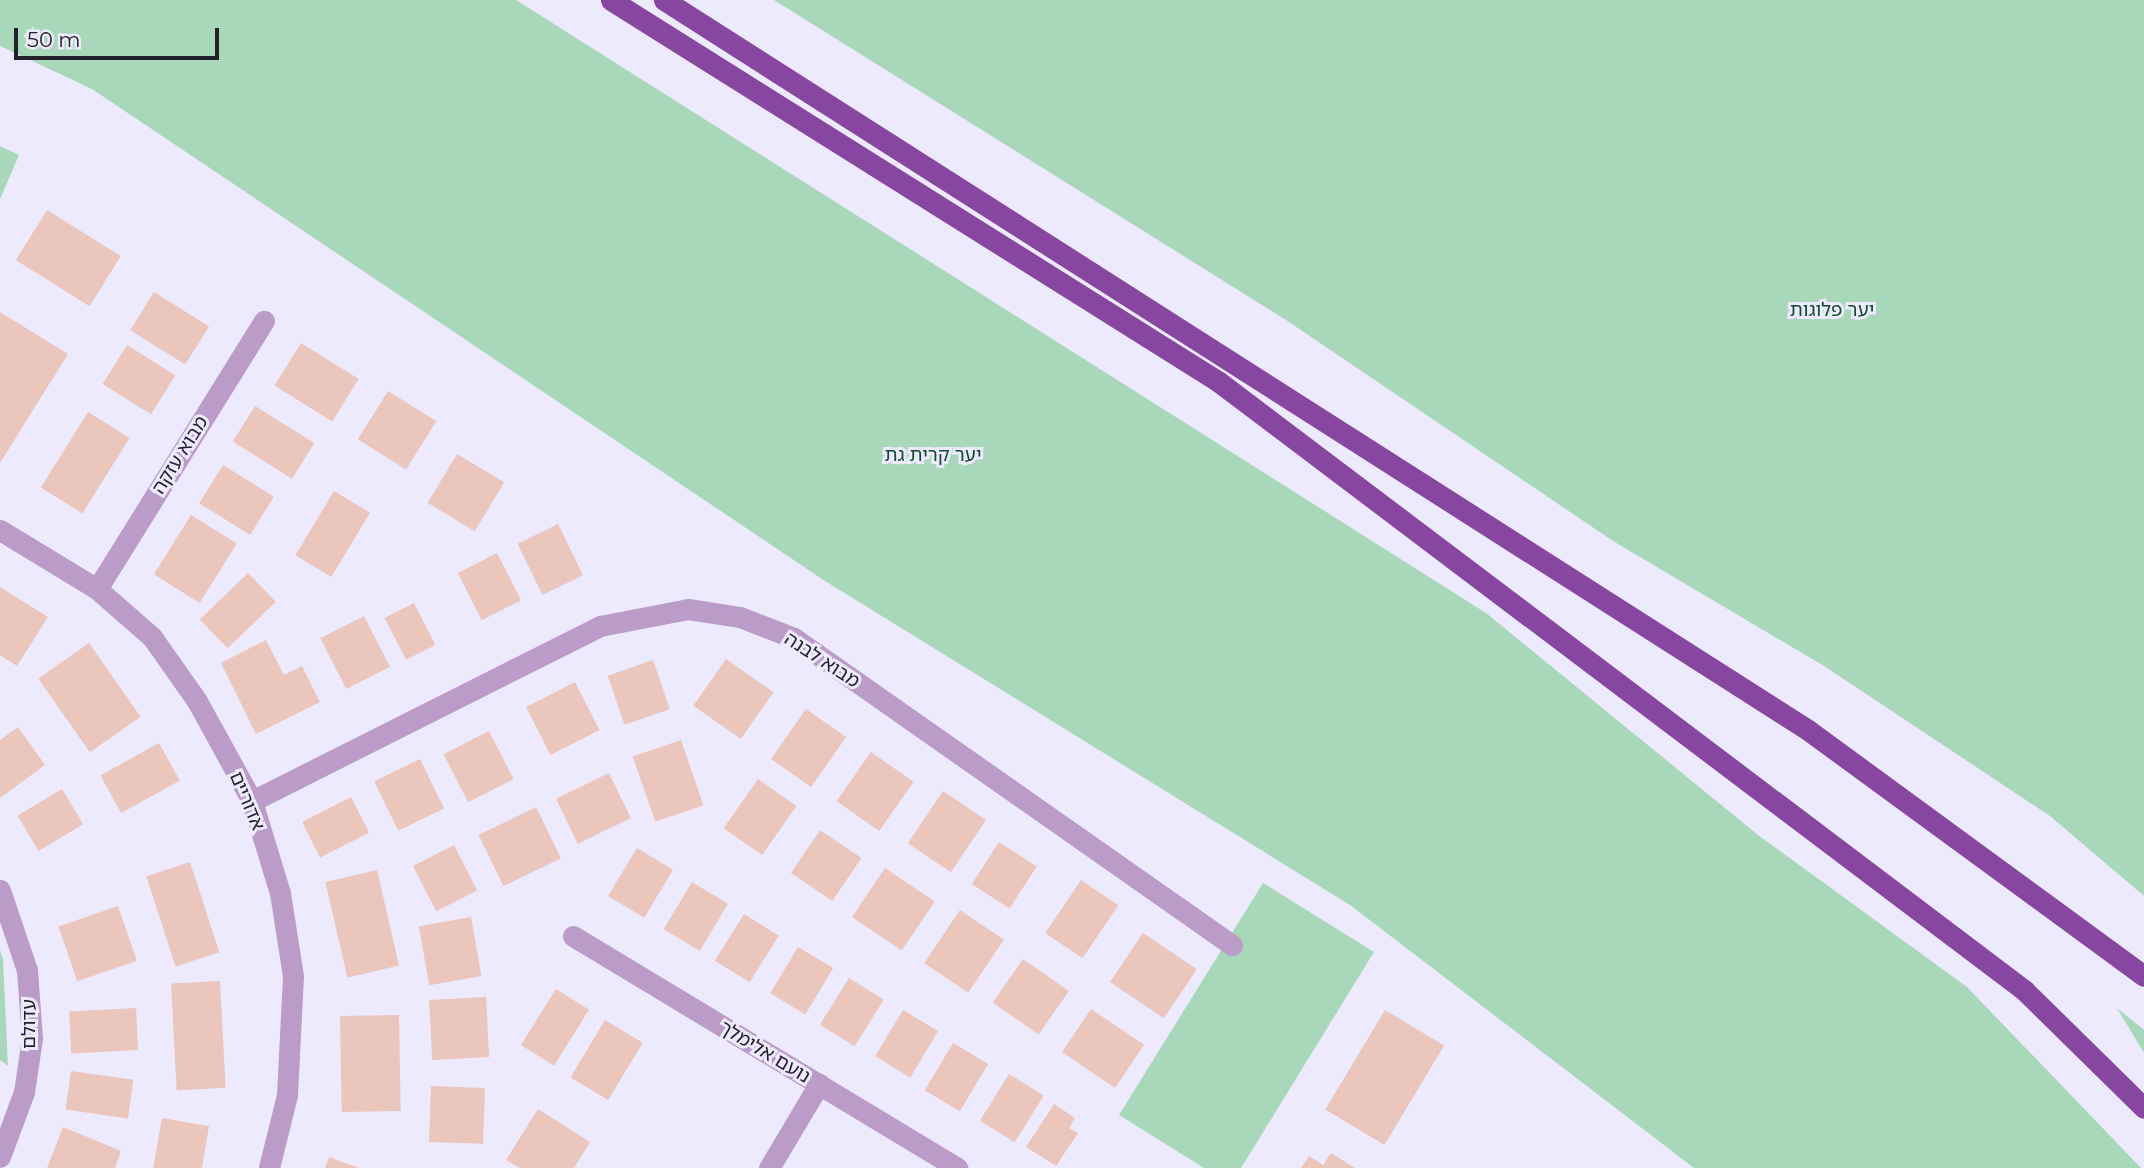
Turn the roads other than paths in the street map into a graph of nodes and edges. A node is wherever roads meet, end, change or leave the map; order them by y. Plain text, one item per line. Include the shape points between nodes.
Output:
1 (611, 0) edge
2 (664, 0) edge
3 (264, 321) dead end
4 (0, 530) edge
5 (97, 589) junction
6 (252, 801) junction
7 (0, 890) edge
8 (573, 936) dead end
9 (1232, 945) dead end
10 (2144, 976) edge
11 (819, 1084) junction
12 (2144, 1108) edge
13 (0, 1157) edge
14 (270, 1168) edge
15 (769, 1168) edge
16 (958, 1168) edge

1 - 12 highway via 1219,382 2024,990
2 - 10 highway via 1808,730
3 - 5 street, מבוא עזקה
4 - 5 street, אדוריים
5 - 6 street, אדוריים via 152,637 197,701
6 - 9 street, מבוא לבנה via 600,626 688,610 727,615 794,638
6 - 14 street, אדוריים via 279,893 293,976 287,1095
7 - 13 street, עדולם via 27,970 32,1038 24,1092
8 - 11 street, נועם אלימלך
11 - 15 street
11 - 16 street, נועם אלימלך

